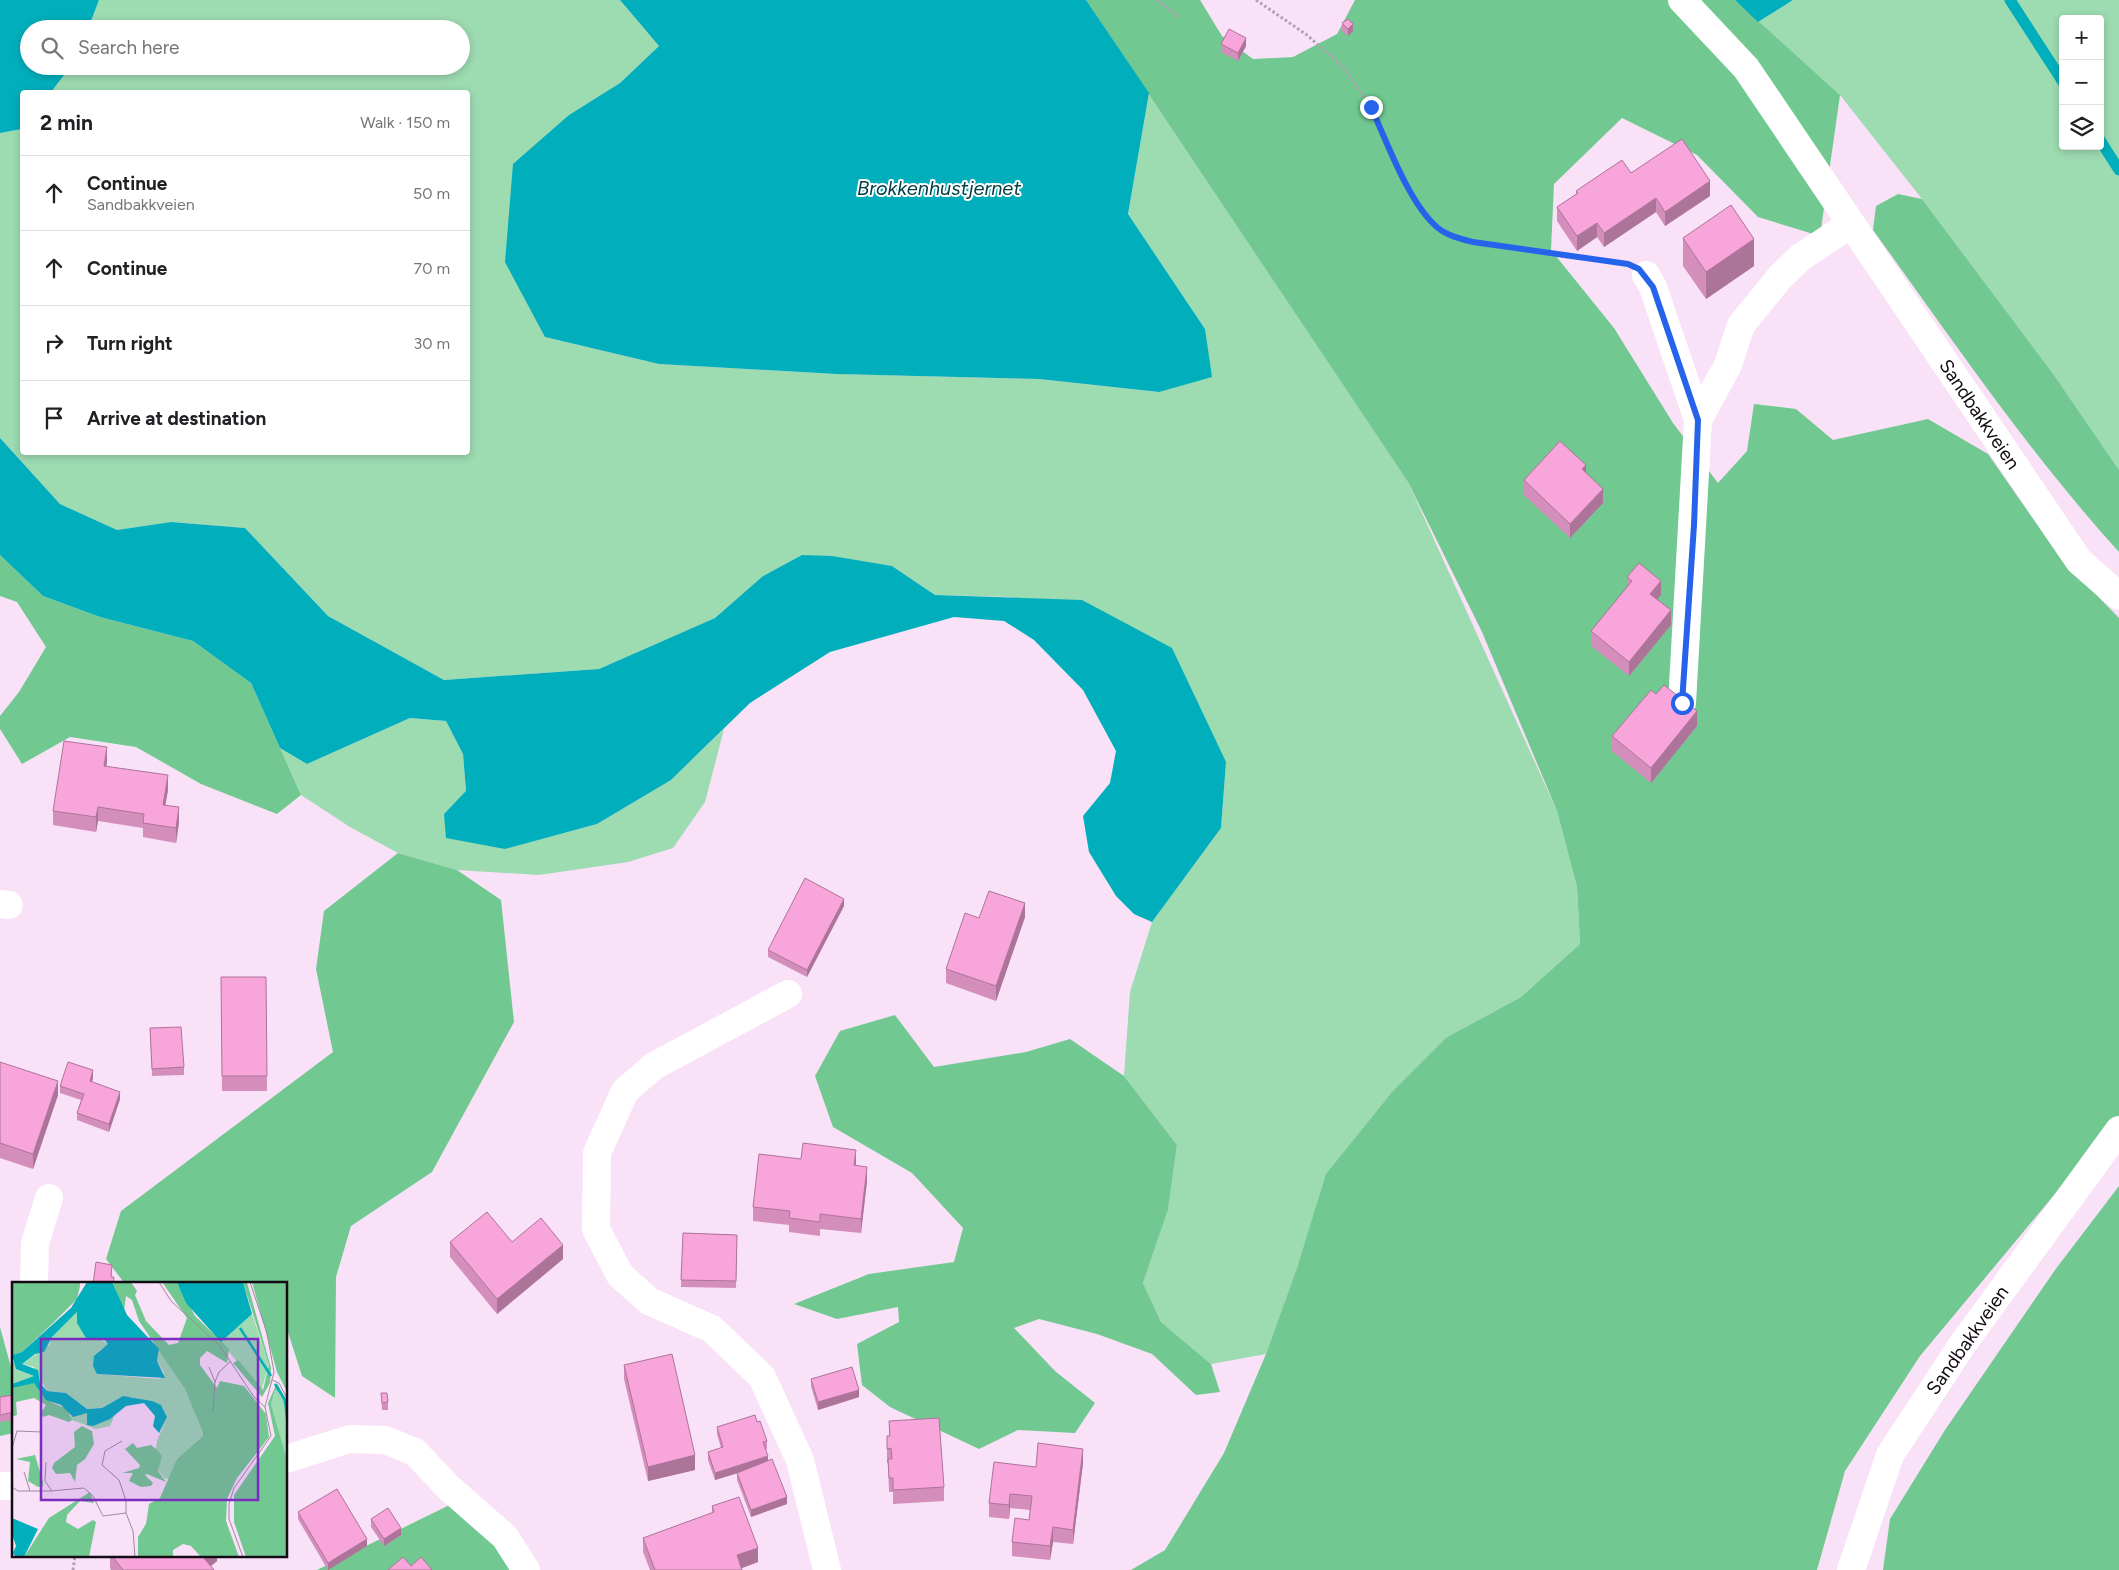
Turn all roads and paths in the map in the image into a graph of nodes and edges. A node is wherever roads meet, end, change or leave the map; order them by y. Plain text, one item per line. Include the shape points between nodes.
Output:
1 (1157, 0) edge
2 (1256, 0) edge
3 (1682, 0) edge
4 (1179, 18) dead end
5 (1852, 224) junction
6 (1646, 275) joint
7 (1698, 420) junction
8 (2119, 596) edge
9 (1682, 703) edge
10 (788, 994) dead end
11 (2119, 1130) edge
12 (49, 1198) dead end
13 (34, 1282) edge
14 (288, 1458) edge
15 (526, 1570) edge
16 (827, 1570) edge
17 (1851, 1570) edge

1 - 4 path
2 - 6 path via 1307,35 1344,68 1371,107 1410,190 1438,228 1453,237 1473,242 1628,264
3 - 5 street, Sandbakkveien via 1746,68
5 - 7 street via 1801,257 1741,325 1728,365
5 - 8 street, Sandbakkveien via 2080,561
6 - 7 street via 1653,287
7 - 9 street
10 - 16 street via 654,1066 625,1091 597,1153 596,1229 620,1276 650,1301 712,1329 762,1377 800,1460
11 - 17 street, Sandbakkveien via 1962,1345 1890,1455
12 - 13 street via 35,1243
14 - 15 street via 350,1438 385,1440 415,1452 448,1487 505,1538

